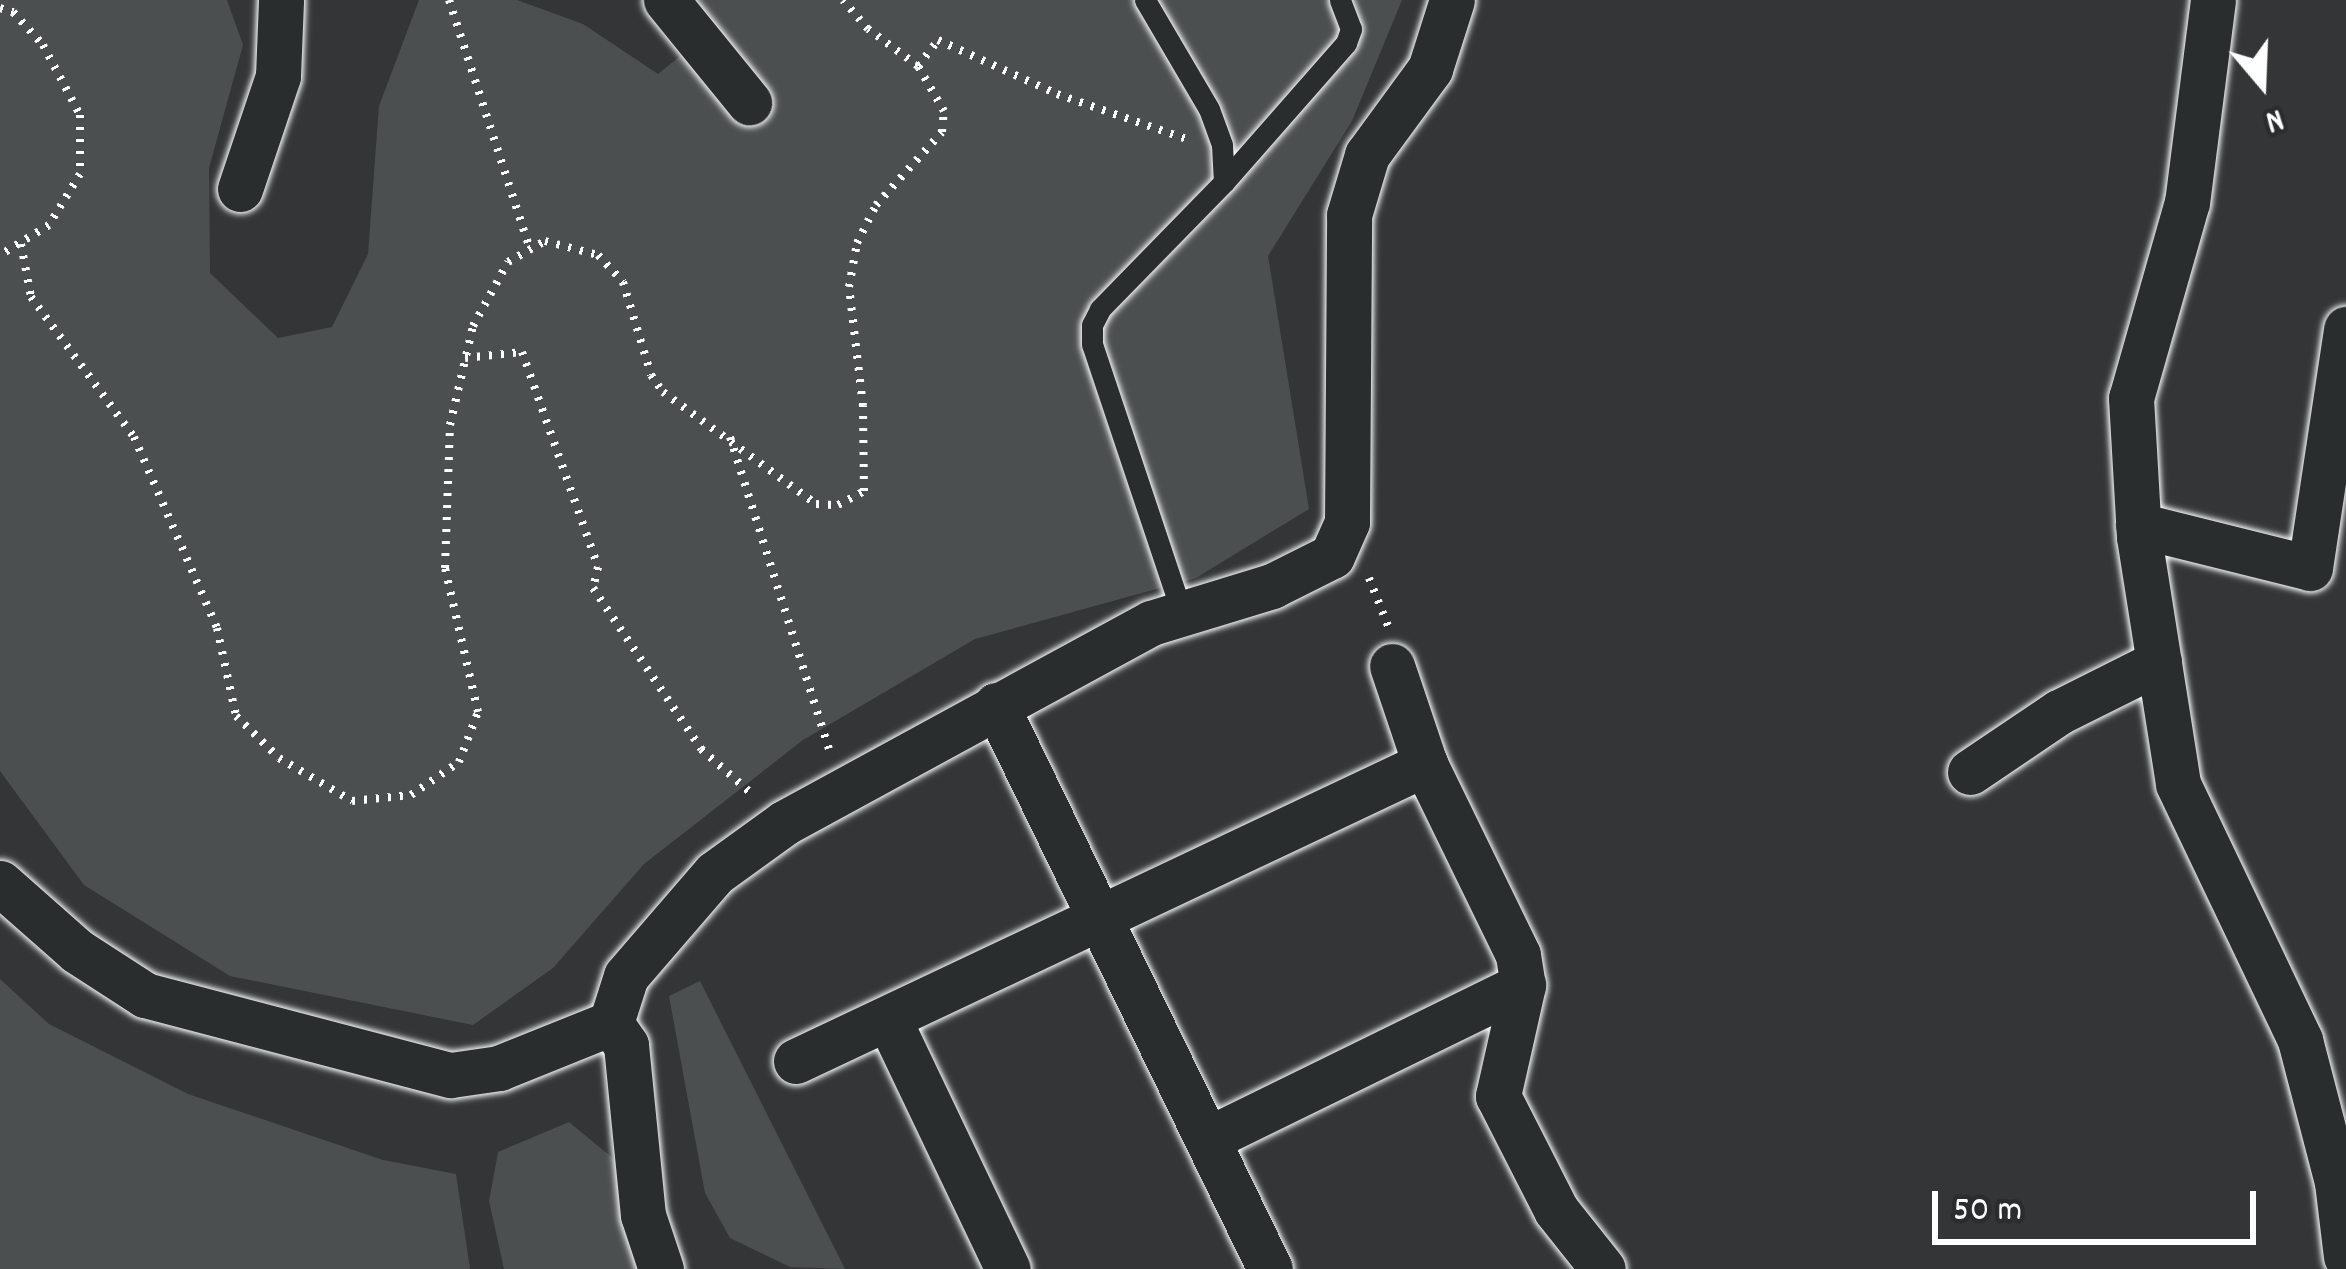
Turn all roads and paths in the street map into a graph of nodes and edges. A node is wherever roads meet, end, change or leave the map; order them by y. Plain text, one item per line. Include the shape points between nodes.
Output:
1 (281, 0) edge
2 (449, 0) edge
3 (666, 0) edge
4 (843, 0) edge
5 (1145, 0) edge
6 (1340, 0) edge
7 (1452, 0) edge
8 (2213, 0) edge
9 (0, 8) edge
10 (918, 66) junction
11 (749, 102) dead end
12 (1222, 152) junction
13 (1224, 182) junction
14 (240, 189) dead end
15 (22, 244) junction
16 (530, 249) junction
17 (0, 255) edge
18 (2346, 329) edge
19 (465, 358) junction
20 (730, 437) junction
21 (2138, 526) junction
22 (1337, 544) junction
23 (1181, 610) junction
24 (2159, 662) junction
25 (1392, 666) joint
26 (996, 705) junction
27 (1425, 764) junction
28 (1970, 772) dead end
29 (842, 790) junction
30 (784, 823) junction
31 (0, 883) edge
32 (1100, 916) junction
33 (1523, 985) junction
34 (889, 1020) junction
35 (611, 1023) junction
36 (796, 1061) dead end
37 (1208, 1139) junction
38 (2346, 1256) edge
39 (661, 1269) edge
40 (1008, 1269) edge
41 (1270, 1269) edge
42 (1604, 1269) edge

1 - 14 street via 278,76
2 - 16 path
3 - 11 street
4 - 10 path
5 - 12 lane via 1209,109
6 - 13 lane via 1351,29 1346,43
7 - 22 street via 1430,69 1367,154 1349,215 1347,522
8 - 21 street via 2187,202 2131,398
9 - 15 path via 43,45 80,115 80,175 49,225
10 - 12 path via 938,40 1057,94
10 - 20 path via 938,92 942,132 876,205 857,243 849,287 864,491 838,505 816,504
12 - 13 lane
13 - 23 lane via 1092,325
15 - 17 path
15 - 19 path via 31,298 134,437 217,628 236,716 280,758 352,801 412,795 459,762 478,712 445,568 450,425
16 - 19 path via 508,262
16 - 20 path via 545,241 598,255 623,282 663,392
18 - 21 street via 2310,568
19 - 30 path via 522,352 598,567 593,588 701,749
20 - 29 path
21 - 24 street
22 - 23 street via 1332,556 1272,586
22 - 25 path via 1366,570 1398,652
23 - 26 street
24 - 28 street via 2059,712
24 - 38 street via 2178,784 2300,1040 2337,1182
25 - 27 street
26 - 29 street
26 - 32 street
27 - 32 street
27 - 33 street via 1518,955
29 - 30 street
30 - 35 street via 715,873 626,976
31 - 35 street via 77,951 145,995 451,1075 499,1068
32 - 34 street
32 - 37 street
33 - 37 street
33 - 42 street via 1498,1096 1556,1210
34 - 36 street
34 - 40 street
35 - 39 street via 626,1045 644,1215
37 - 41 street

